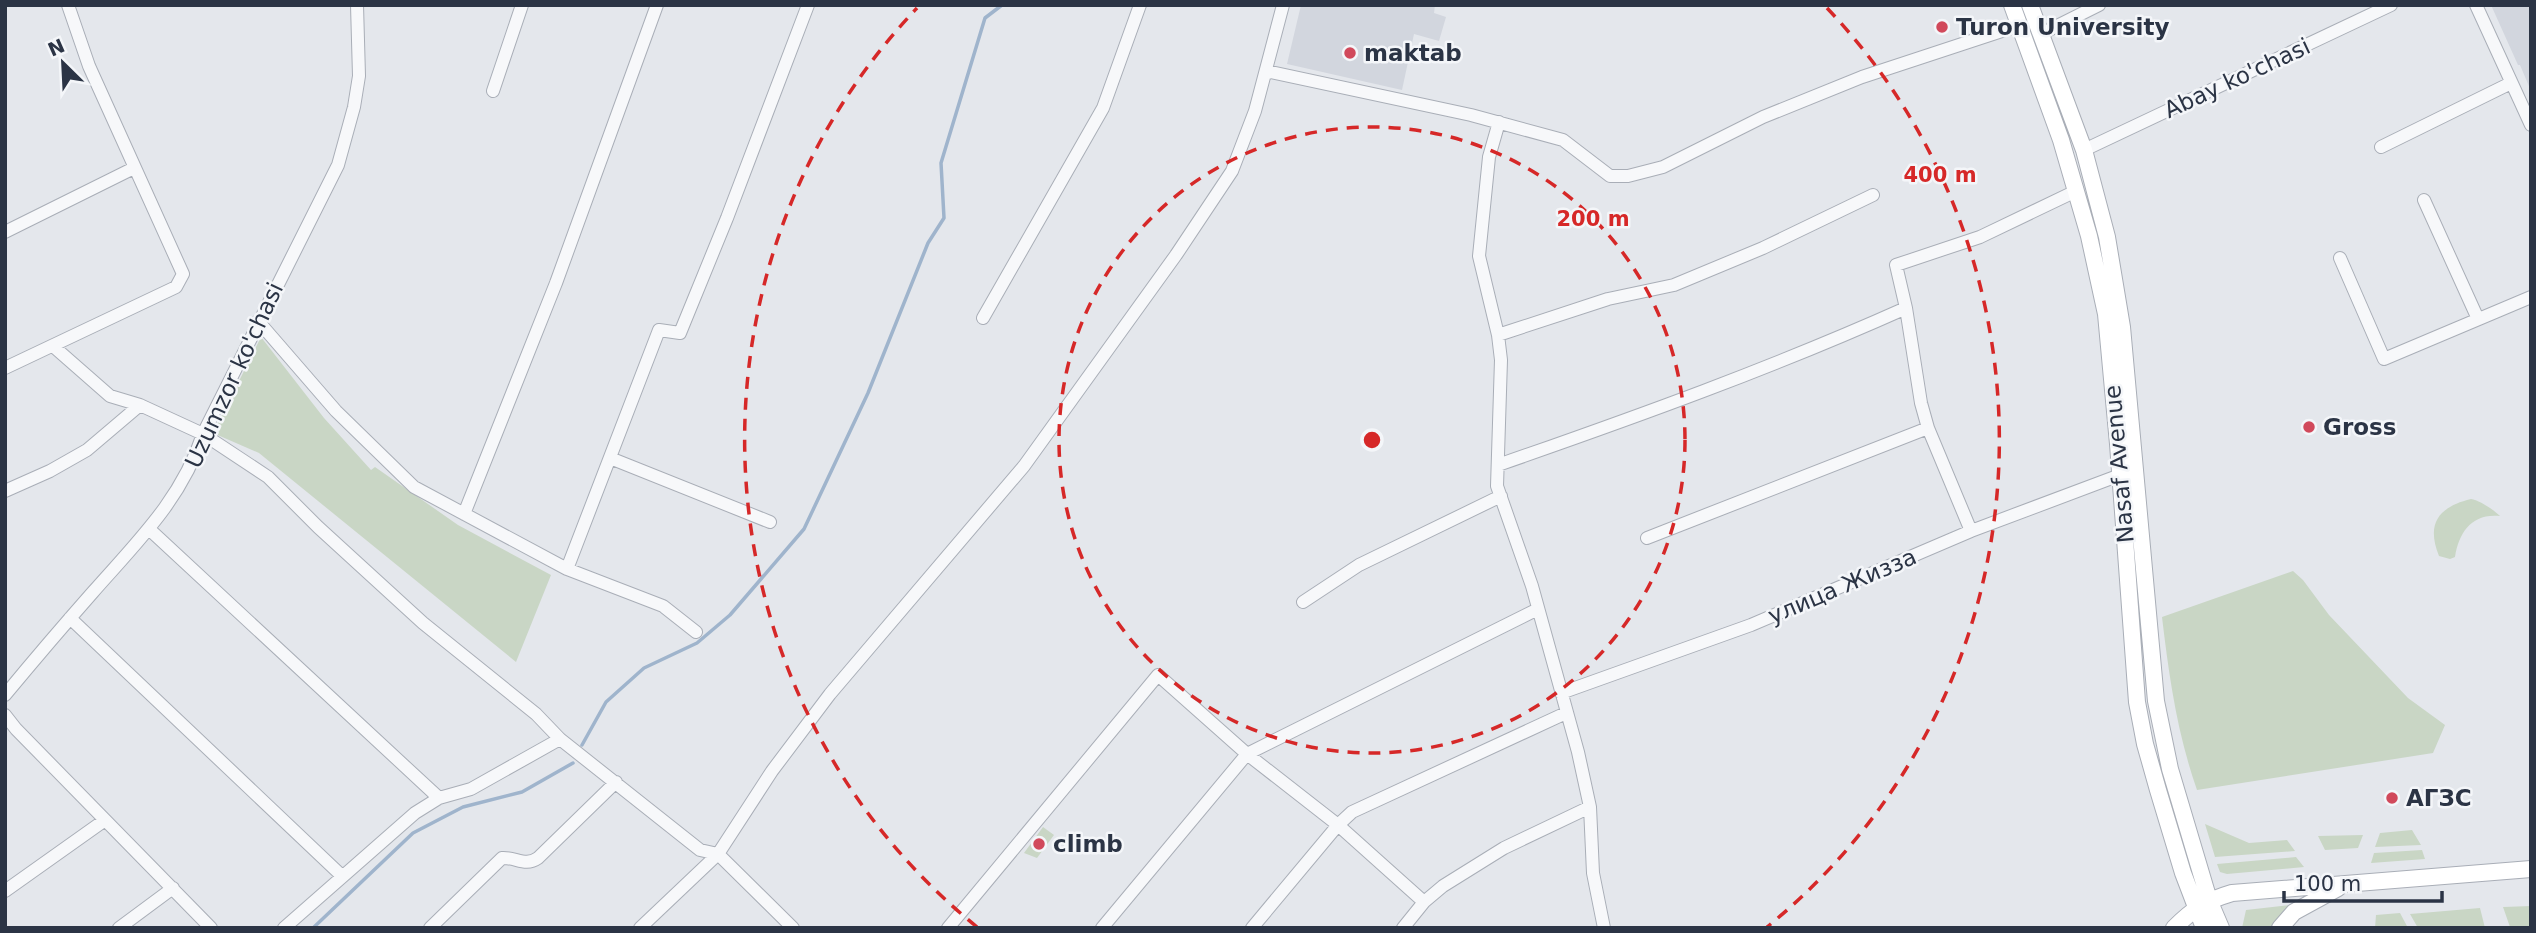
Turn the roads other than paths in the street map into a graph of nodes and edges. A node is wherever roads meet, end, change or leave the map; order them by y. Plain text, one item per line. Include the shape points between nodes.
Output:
1 (68, 5) edge
2 (357, 5) edge
3 (522, 5) edge
4 (657, 5) edge
5 (808, 5) edge
6 (1140, 5) edge
7 (1283, 5) edge
8 (2012, 5) edge
9 (2030, 5) edge
10 (2099, 5) edge
11 (2391, 5) edge
12 (2476, 5) edge
13 (2020, 25) junction
14 (2041, 34) junction
15 (1266, 71) junction
16 (2511, 83) junction
17 (493, 91) dead end
18 (1499, 122) junction
19 (2531, 125) edge
20 (2381, 146) dead end
21 (2084, 150) junction
22 (134, 168) junction
23 (2076, 191) junction
24 (1873, 195) dead end
25 (2424, 200) dead end
26 (5, 232) edge
27 (2340, 258) dead end
28 (2531, 297) edge
29 (1906, 308) junction
30 (983, 318) dead end
31 (2478, 319) junction
32 (258, 321) junction
33 (1498, 335) junction
34 (53, 346) junction
35 (5, 368) edge
36 (140, 405) junction
37 (1928, 428) junction
38 (203, 434) junction
39 (610, 458) junction
40 (1498, 465) junction
41 (2120, 475) junction
42 (5, 491) edge
43 (1501, 496) junction
44 (464, 514) junction
45 (770, 522) dead end
46 (149, 529) junction
47 (1971, 531) junction
48 (1647, 538) dead end
49 (568, 569) junction
50 (1303, 601) dead end
51 (1538, 609) junction
52 (70, 618) junction
53 (696, 632) dead end
54 (1561, 693) junction
55 (5, 695) edge
56 (1566, 713) junction
57 (5, 715) edge
58 (11, 733) edge
59 (560, 738) junction
60 (1247, 754) junction
61 (616, 782) junction
62 (439, 798) junction
63 (1590, 807) junction
64 (104, 820) junction
65 (1338, 825) junction
66 (718, 854) junction
67 (2531, 869) edge
68 (342, 876) junction
69 (2345, 885) junction
70 (173, 888) junction
71 (5, 891) edge
72 (1424, 902) junction
73 (2202, 904) junction
74 (1603, 927) edge
75 (119, 928) edge
76 (211, 928) edge
77 (284, 928) edge
78 (430, 928) edge
79 (640, 928) edge
80 (793, 928) edge
81 (948, 928) edge
82 (1102, 928) edge
83 (1252, 928) edge
84 (1403, 928) edge
85 (2174, 928) edge
86 (2204, 928) edge
87 (2221, 928) edge
88 (2280, 928) edge

1 - 22 street
2 - 32 street, Uzumzor ko'chasi via 359,76 338,165
3 - 17 street
4 - 44 street via 556,283
5 - 39 street via 680,333 659,330
6 - 30 street via 1103,108
7 - 15 street
8 - 13 main road, Nasaf Avenue
9 - 14 main road, Nasaf Avenue
10 - 14 street
11 - 21 street, Abay ko'chasi
12 - 16 street
13 - 18 street via 1862,77 1763,117 1662,167 1628,176 1610,176 1563,140
13 - 23 main road, Nasaf Avenue
14 - 21 main road, Nasaf Avenue
15 - 18 street
15 - 66 street via 1232,171 1176,255 1024,466 830,695 772,771
16 - 19 street
16 - 20 street
18 - 33 street via 1489,157 1479,256
21 - 73 main road, Nasaf Avenue via 2107,237 2122,327 2156,701
22 - 26 street
22 - 34 street via 183,274 176,287
23 - 29 street via 1980,237 1896,265
23 - 41 main road, Nasaf Avenue via 2106,314
24 - 33 street via 1674,285 1608,299
25 - 31 street
27 - 31 street via 2384,359
28 - 31 street
29 - 37 street
29 - 40 street via 1811,351 1671,405
32 - 38 street, Uzumzor ko'chasi
32 - 44 street via 336,411 414,487
33 - 40 street
34 - 35 street
34 - 36 street via 110,396
36 - 38 street
36 - 42 street via 87,450
37 - 47 street
37 - 48 street
38 - 46 street, Uzumzor ko'chasi via 175,495
38 - 59 street via 268,477 423,624
39 - 45 street
39 - 49 street
40 - 43 street
41 - 47 street, улица Жизза
41 - 73 main road, Nasaf Avenue via 2137,702 2155,779
43 - 50 street via 1359,565
43 - 51 street
44 - 49 street
46 - 52 street, Uzumzor ko'chasi
46 - 62 street
47 - 54 street, улица Жизза via 1751,625
49 - 53 street via 663,606
51 - 54 street
51 - 60 street
52 - 55 street, Uzumzor ko'chasi
52 - 68 street
54 - 56 street
56 - 63 street
56 - 65 street via 1352,812
57 - 58 street
58 - 64 street
59 - 61 street
59 - 62 street via 471,789
60 - 65 street
60 - 81 street via 1158,675
60 - 82 street
61 - 66 street via 700,850
61 - 78 street via 538,858 531,863 502,858
62 - 68 street
63 - 72 street via 1504,848
63 - 74 street via 1593,873
64 - 70 street
64 - 71 street
65 - 72 street
65 - 83 street
66 - 79 street
66 - 80 street
67 - 69 main road
68 - 77 street
69 - 73 main road via 2232,893
69 - 88 main road via 2294,912
70 - 75 street
70 - 76 street
72 - 84 street
73 - 85 main road
73 - 86 main road, Nasaf Avenue
73 - 87 main road, Nasaf Avenue

